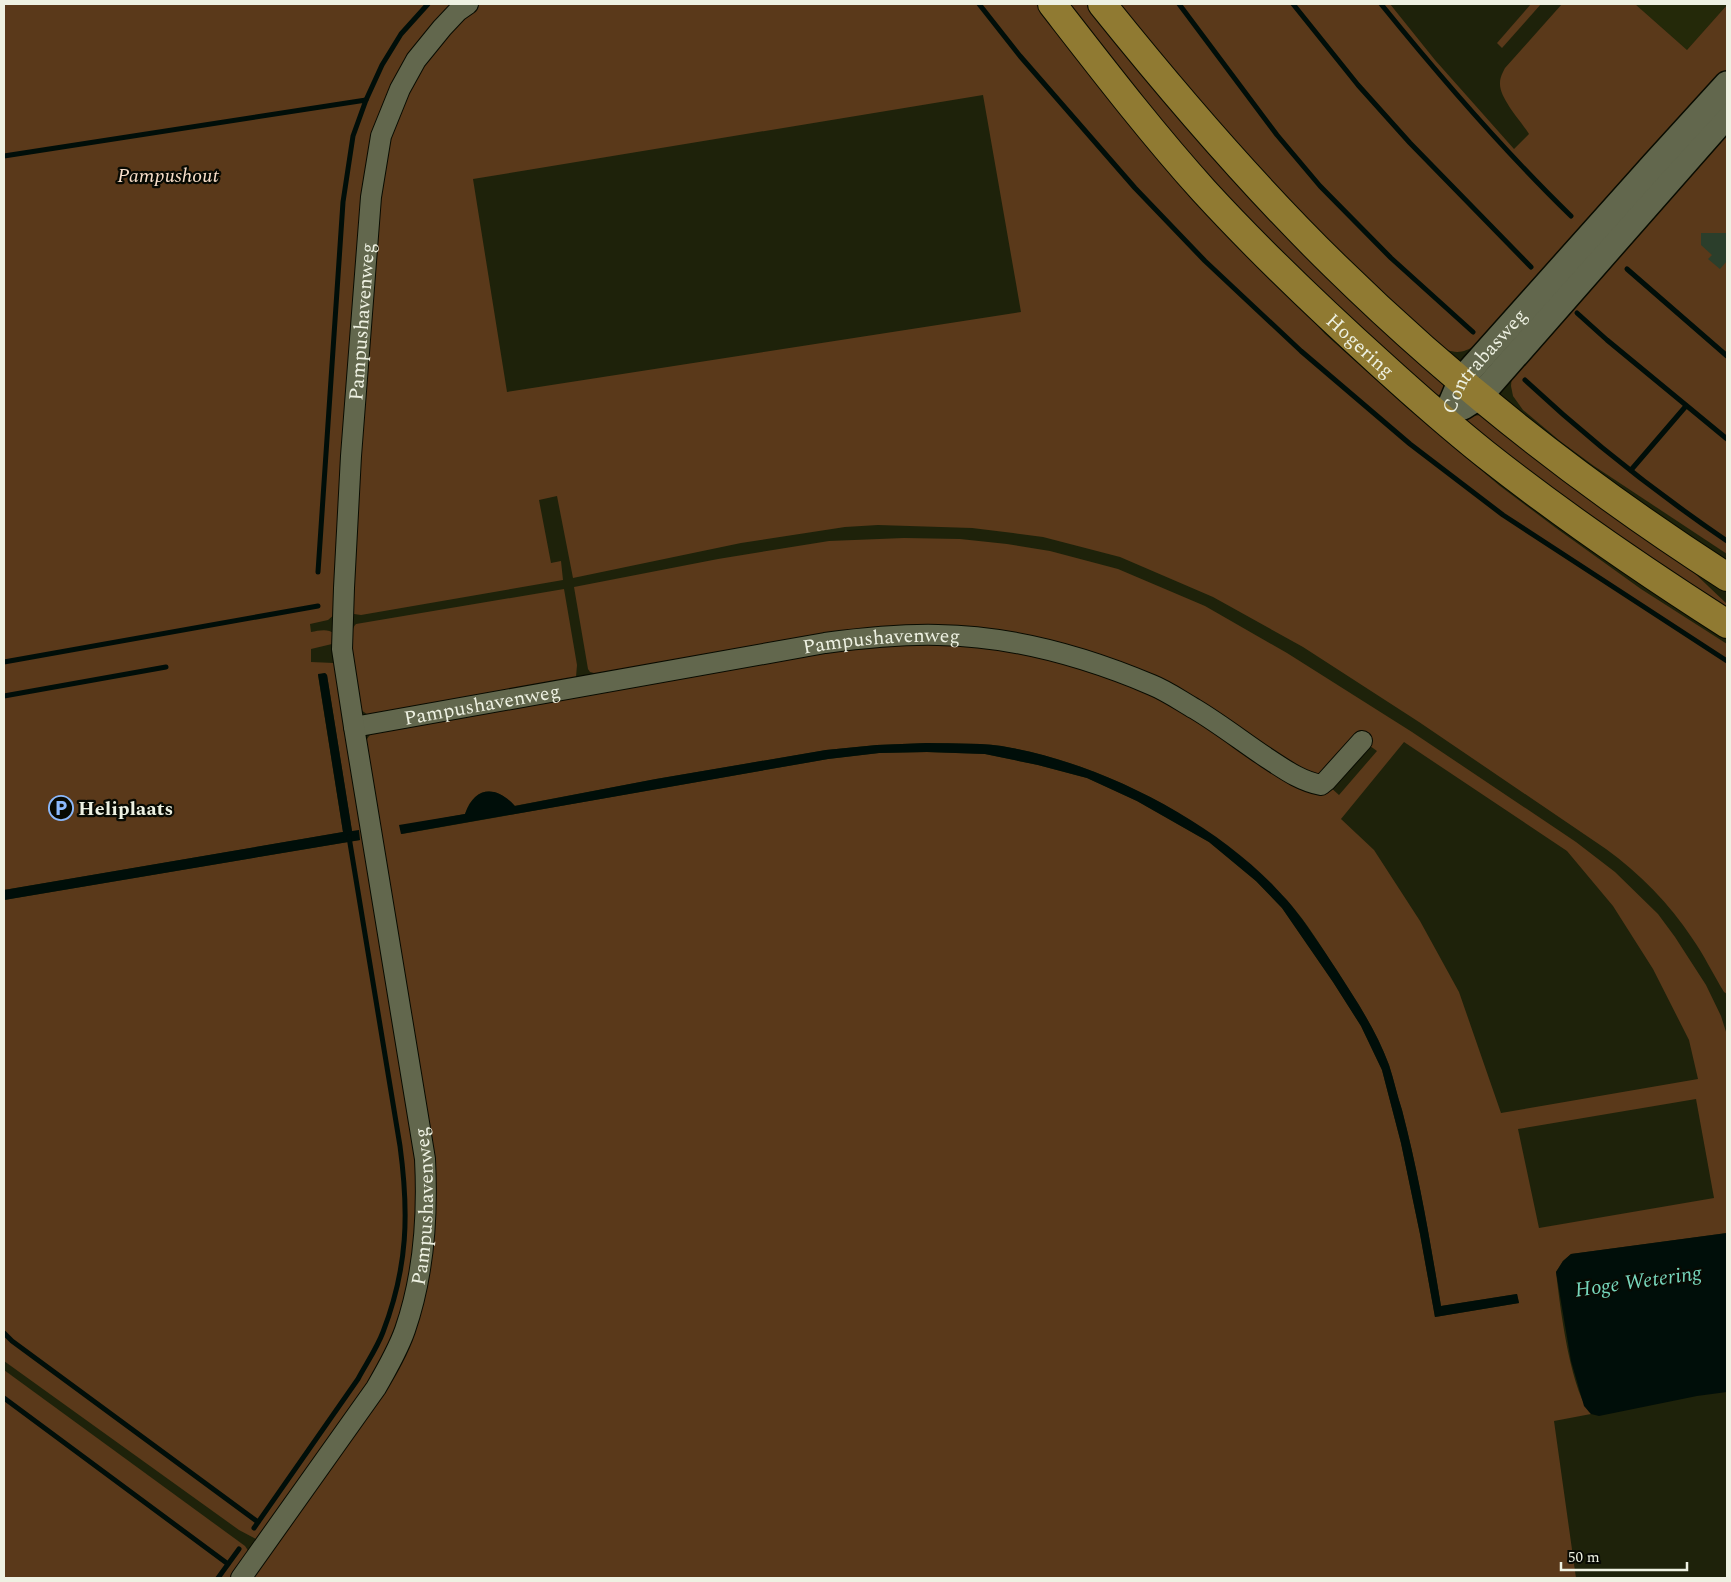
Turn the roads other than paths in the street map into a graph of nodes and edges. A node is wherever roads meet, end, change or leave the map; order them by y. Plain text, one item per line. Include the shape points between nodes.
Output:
1 (468, 4) edge
2 (1052, 4) edge
3 (1102, 4) edge
4 (1727, 84) edge
5 (1727, 115) edge
6 (1470, 388) junction
7 (1444, 420) junction
8 (1727, 577) edge
9 (1727, 624) edge
10 (354, 727) junction
11 (1362, 741) dead end
12 (240, 1578) edge

1 - 10 street, Pampushavenweg via 428,44 407,74 386,121 375,168 351,456 344,588 342,649
2 - 7 highway, Hogering via 1114,84 1204,190 1328,316
3 - 6 highway, Hogering via 1170,89 1271,201 1335,266
4 - 6 street, Contrabasweg via 1607,215
5 - 6 street, Contrabasweg
6 - 7 street, Contrabasweg
6 - 8 highway, Hogering via 1580,476
7 - 9 highway, Hogering via 1582,527
10 - 11 street, Pampushavenweg via 825,643 872,637 939,635 1017,643 1050,650 1153,685 1308,783 1320,785 1326,781
10 - 12 street, Pampushavenweg via 425,1159 427,1201 419,1281 405,1330 376,1388

